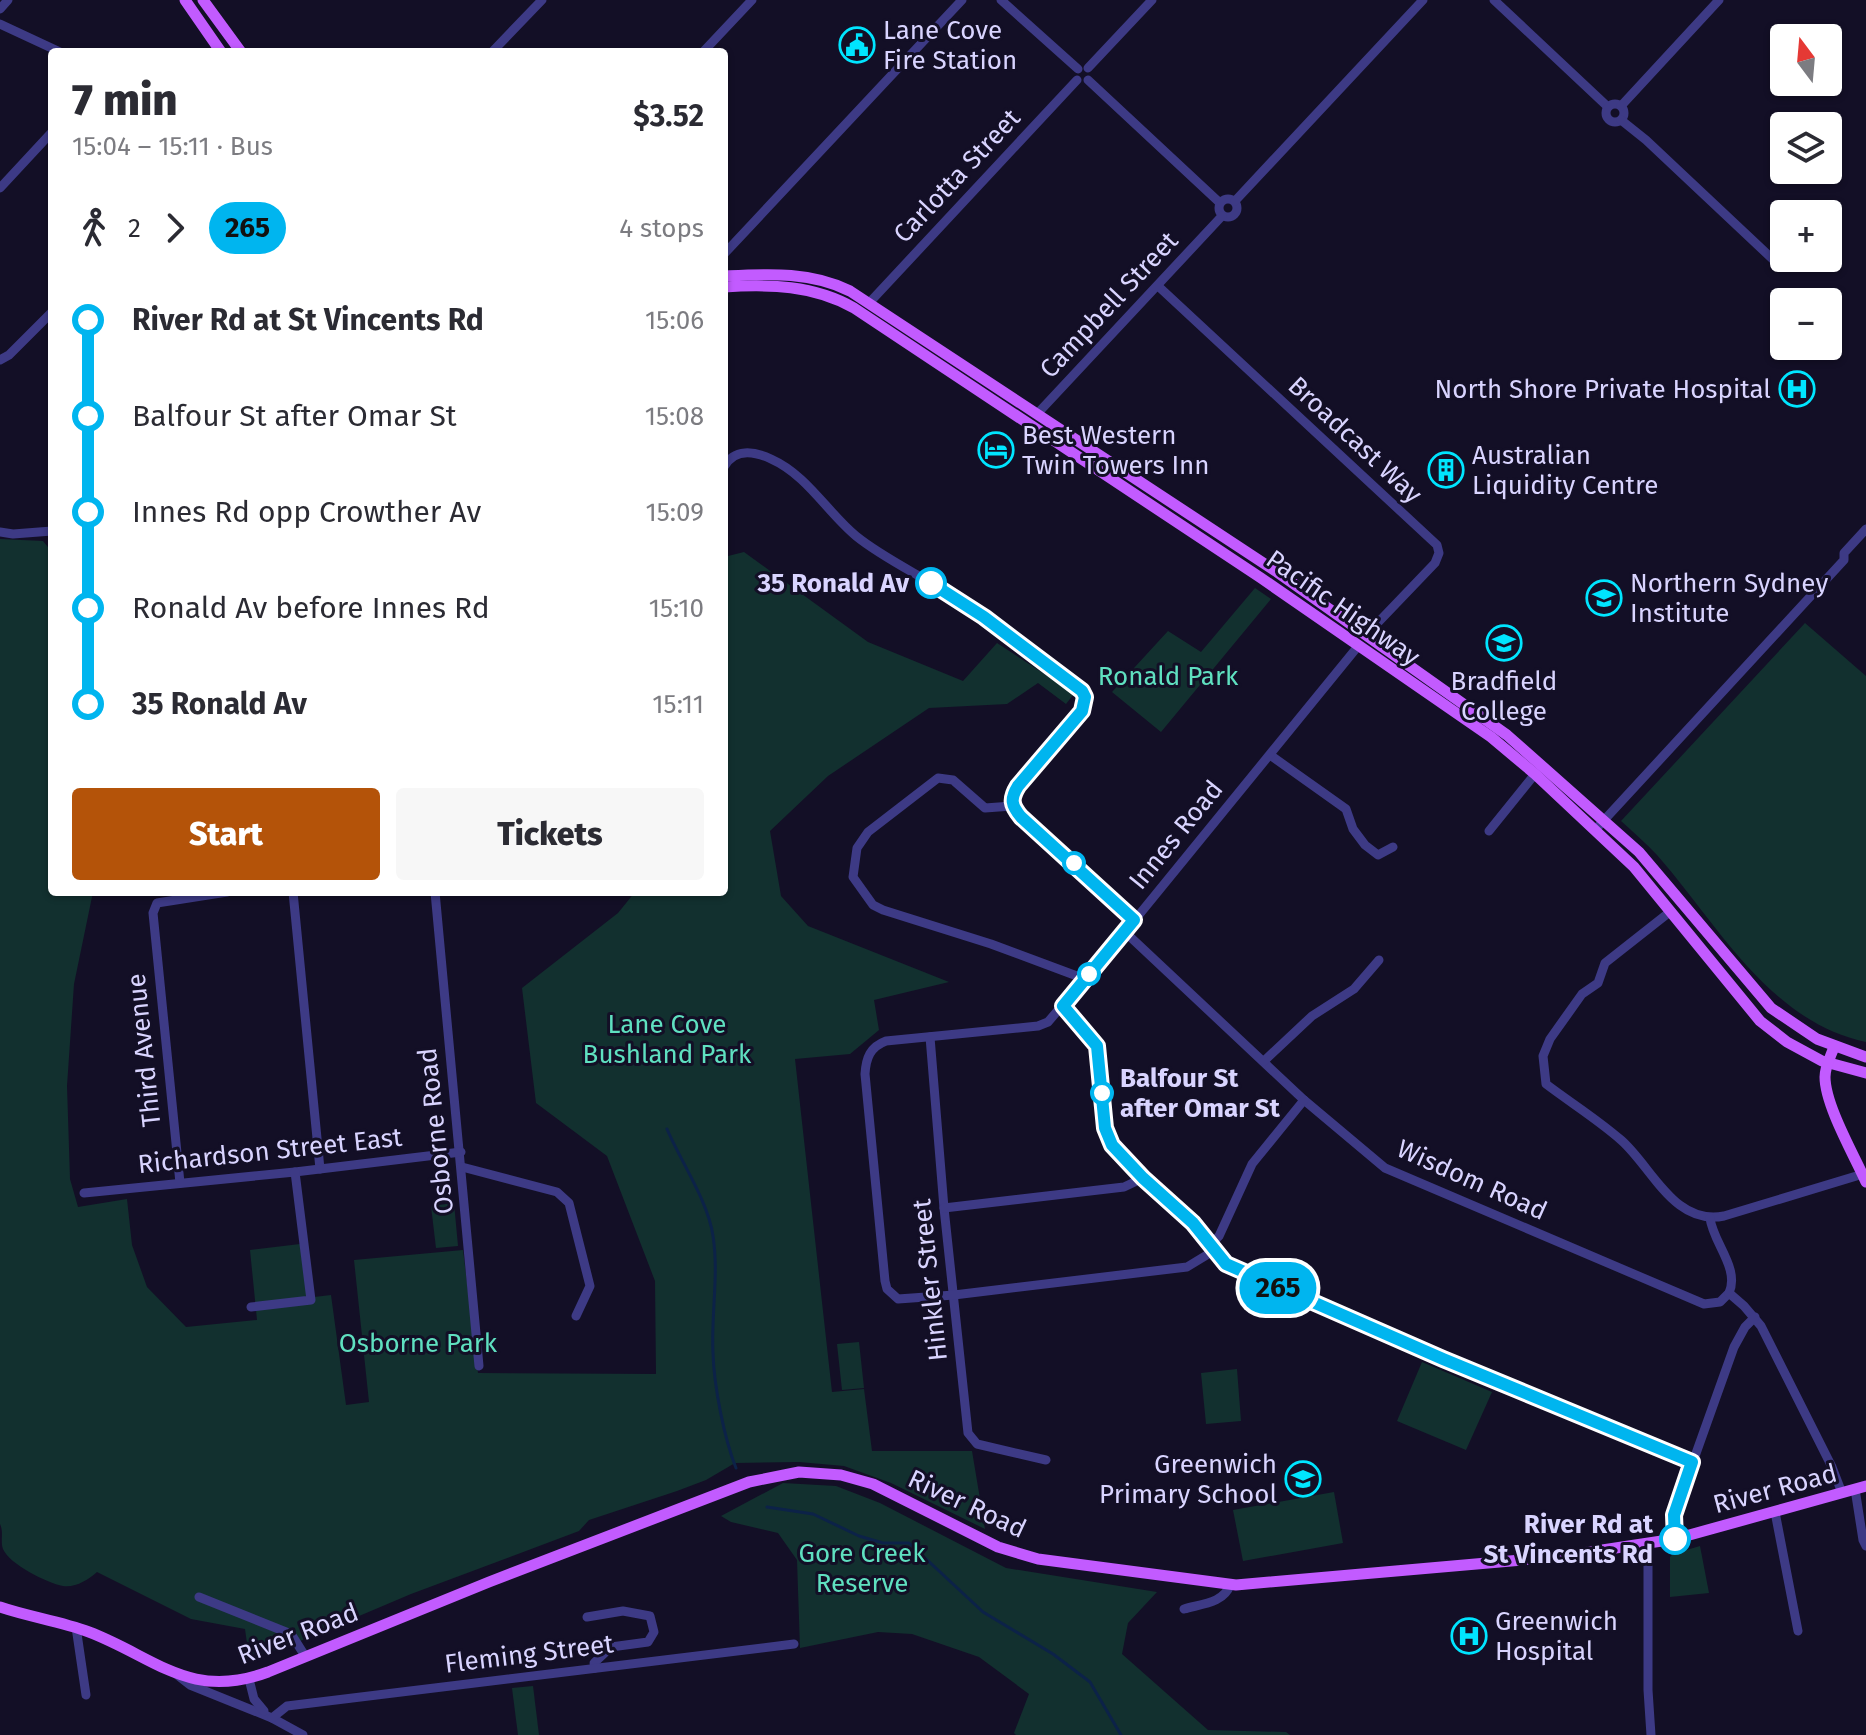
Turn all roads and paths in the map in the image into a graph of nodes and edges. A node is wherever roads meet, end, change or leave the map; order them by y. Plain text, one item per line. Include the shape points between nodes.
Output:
1 (8, 0) edge
2 (185, 0) edge
3 (203, 0) edge
4 (542, 0) edge
5 (752, 0) edge
6 (962, 0) edge
7 (1001, 0) edge
8 (1152, 0) edge
9 (1423, 0) edge
10 (1494, 0) edge
11 (1719, 0) edge
12 (0, 9) edge
13 (0, 24) edge
14 (51, 48) edge
15 (218, 48) edge
16 (238, 48) edge
17 (496, 48) edge
18 (707, 48) edge
19 (1083, 68) junction
20 (1083, 80) junction
21 (1621, 106) junction
22 (1608, 107) junction
23 (1621, 120) junction
24 (48, 136) edge
25 (0, 188) edge
26 (1235, 201) junction
27 (1220, 203) junction
28 (1222, 216) junction
29 (728, 250) edge
30 (1770, 257) edge
31 (728, 276) edge
32 (1158, 286) junction
33 (728, 287) edge
34 (870, 302) junction
35 (48, 316) edge
36 (5, 358) edge
37 (1038, 413) junction
38 (1028, 424) junction
39 (728, 460) edge
40 (1866, 529) edge
41 (48, 531) edge
42 (0, 532) edge
43 (1367, 634) junction
44 (1359, 645) junction
45 (1270, 755) junction
46 (1535, 774) junction
47 (1012, 806) junction
48 (1604, 820) junction
49 (1595, 830) junction
50 (1489, 831) dead end
51 (1393, 847) dead end
52 (189, 896) edge
53 (293, 896) edge
54 (435, 896) edge
55 (1671, 911) junction
56 (1134, 920) junction
57 (1125, 932) junction
58 (1379, 960) dead end
59 (1085, 979) junction
60 (1063, 1006) junction
61 (930, 1037) junction
62 (1834, 1047) junction
63 (1866, 1057) edge
64 (1264, 1061) junction
65 (1828, 1063) junction
66 (1866, 1073) edge
67 (1304, 1100) junction
68 (461, 1152) junction
69 (462, 1167) junction
70 (320, 1169) junction
71 (295, 1172) junction
72 (1143, 1178) junction
73 (1864, 1178) edge
74 (180, 1183) junction
75 (84, 1193) dead end
76 (944, 1208) junction
77 (1710, 1218) junction
78 (1212, 1248) junction
79 (1729, 1293) junction
80 (954, 1295) junction
81 (251, 1307) dead end
82 (576, 1316) dead end
83 (1755, 1317) junction
84 (479, 1366) dead end
85 (1046, 1460) dead end
86 (1692, 1462) junction
87 (1860, 1488) edge
88 (1842, 1493) junction
89 (1775, 1512) junction
90 (1675, 1539) junction
91 (1648, 1544) junction
92 (1866, 1546) edge
93 (1230, 1585) junction
94 (199, 1597) dead end
95 (0, 1607) edge
96 (1184, 1609) dead end
97 (587, 1617) dead end
98 (76, 1627) junction
99 (1798, 1631) dead end
100 (794, 1644) dead end
101 (305, 1656) junction
102 (595, 1668) junction
103 (176, 1674) junction
104 (249, 1679) junction
105 (86, 1695) dead end
106 (272, 1718) junction
107 (303, 1735) edge
108 (1651, 1735) edge

1 - 12 street
2 - 15 main road
3 - 16 main road
4 - 17 street
5 - 18 street
6 - 29 street
7 - 19 street
8 - 19 street
9 - 26 street
10 - 22 street
11 - 21 street
13 - 14 street
19 - 20 street via 1075,76
20 - 27 street
20 - 34 street, Carlotta Street
21 - 22 street
21 - 23 street
22 - 23 street via 1610,121
23 - 30 street
24 - 25 street
26 - 27 street
26 - 28 street via 1234,216
27 - 28 street
28 - 32 street, Campbell Street
31 - 34 main road, Pacific Highway via 813,278
32 - 37 street, Campbell Street
32 - 43 street, Broadcast Way via 1437,545 1435,563
33 - 38 main road, Pacific Highway via 787,287 838,299
34 - 37 main road, Pacific Highway
35 - 36 street
37 - 38 main road, Campbell Street
37 - 43 main road, Pacific Highway
38 - 44 main road, Pacific Highway
39 - 47 street via 744,452 781,463 858,538 984,617 1082,691 1082,711 1018,786
40 - 48 street via 1844,553 1844,560
41 - 42 street
43 - 48 main road, Pacific Highway via 1507,735
44 - 45 street, Innes Road
44 - 46 main road, Pacific Highway
45 - 51 street via 1346,809 1353,829 1378,855
45 - 56 street, Innes Road
46 - 49 main road, Pacific Highway
46 - 50 street
47 - 56 street
47 - 59 street via 985,808 953,780 938,778 868,832 857,848 853,877 873,905 883,910
48 - 49 street
48 - 62 main road, Pacific Highway via 1639,852 1771,1008
49 - 55 main road, Pacific Highway
52 - 74 street, Third Avenue via 157,903 153,913
53 - 70 street
54 - 68 street, Osborne Road
55 - 65 main road, Pacific Highway via 1760,1021
55 - 77 street via 1605,963 1598,983 1582,994 1550,1039 1544,1073 1546,1084 1621,1140 1680,1205
56 - 57 street, Innes Road
57 - 59 street, Innes Road
57 - 64 street, Wisdom Road
58 - 64 street via 1354,989 1312,1016
59 - 60 street, Innes Road
60 - 61 street, Innes Road via 1038,1026
60 - 72 street via 1097,1046 1108,1137
61 - 76 street, Hinkler Street
61 - 80 street, Innes Road via 886,1041 870,1051 865,1074 887,1289 905,1300
62 - 63 main road, Pacific Highway
62 - 65 main road
64 - 67 street, Wisdom Road
65 - 66 main road, Pacific Highway
65 - 73 main road via 1827,1087 1837,1119
67 - 78 street via 1252,1164
67 - 79 street, Wisdom Road via 1385,1168 1704,1304 1720,1302
68 - 69 street, Osborne Road
68 - 70 street, Richardson Street East
69 - 82 street via 565,1197 590,1286
69 - 84 street, Osborne Road
70 - 71 street, Richardson Street East
71 - 74 street, Richardson Street East
71 - 81 street via 311,1300
72 - 76 street via 1124,1187
72 - 78 street via 1193,1223
73 - 77 street
74 - 75 street, Richardson Street East
76 - 80 street, Hinkler Street
77 - 79 street via 1733,1275
78 - 80 street via 1187,1267
78 - 86 street via 1226,1264 1254,1278
79 - 83 street
80 - 85 street, Hinkler Street via 970,1437 983,1446
83 - 86 street via 1738,1336
83 - 88 street
86 - 90 street via 1674,1515
87 - 88 main road, River Road
87 - 92 street
88 - 89 main road, River Road
89 - 90 main road, River Road
89 - 99 street
90 - 91 main road, River Road
91 - 93 main road, River Road
91 - 108 street
93 - 96 street via 1219,1599
93 - 101 main road, River Road via 1038,1559 998,1547 873,1484 799,1472 749,1482
94 - 101 street via 286,1632
95 - 98 main road, River Road
97 - 102 street via 623,1611 650,1616 654,1632 648,1642 611,1647
98 - 103 main road, River Road
98 - 105 street
100 - 102 street, Fleming Street
101 - 104 main road, River Road
102 - 106 street, Fleming Street via 287,1706
103 - 104 main road, River Road via 213,1682
103 - 106 street via 190,1685
104 - 106 street via 258,1705
106 - 107 street

